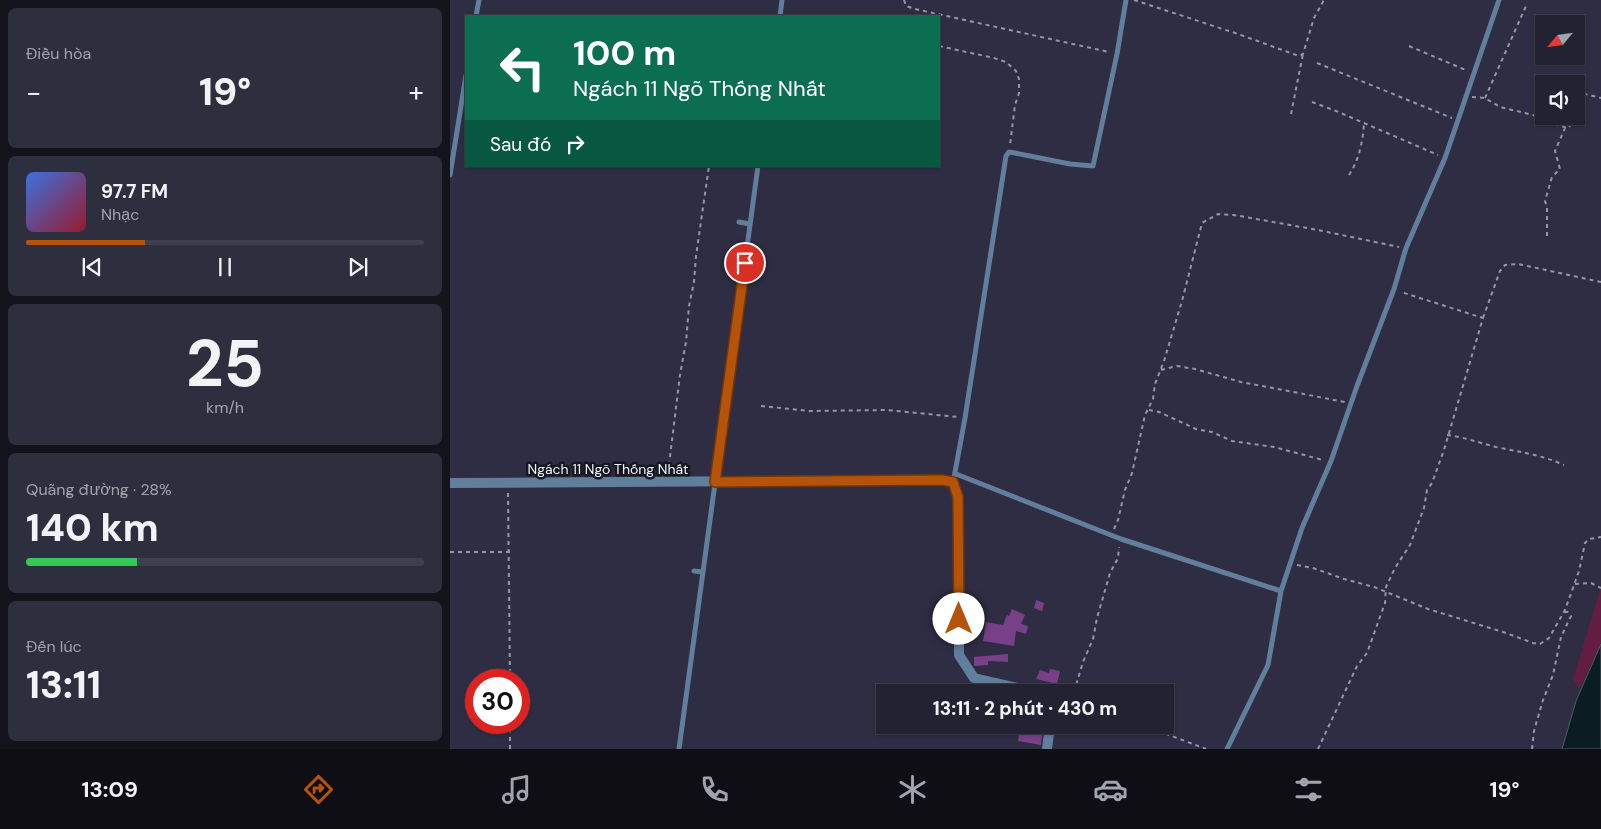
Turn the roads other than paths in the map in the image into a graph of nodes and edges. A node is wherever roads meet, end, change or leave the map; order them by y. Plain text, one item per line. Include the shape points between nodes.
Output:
1 (479, 0) edge
2 (782, 0) edge
3 (1126, 0) edge
4 (1499, 0) edge
5 (476, 15) edge
6 (780, 15) edge
7 (465, 81) edge
8 (758, 167) edge
9 (450, 176) edge
10 (739, 222) dead end
11 (750, 224) junction
12 (954, 478) junction
13 (715, 482) junction
14 (450, 483) edge
15 (694, 571) dead end
16 (703, 572) junction
17 (1281, 591) junction
18 (1000, 684) edge
19 (1049, 734) edge
20 (678, 749) edge
21 (1047, 749) edge
22 (1227, 749) edge

1 - 5 lane
2 - 6 lane
3 - 12 lane via 1118,54 1093,166 1009,152 1005,159
4 - 17 lane via 1445,158 1406,248 1394,289
7 - 9 lane
8 - 11 lane
10 - 11 lane
11 - 13 lane
12 - 13 street, Ngách 11 Ngõ Thống Nhất
12 - 17 lane via 1121,540
12 - 18 street via 959,514 959,655 974,678
13 - 14 street, Ngách 11 Ngõ Thống Nhất
13 - 16 lane
15 - 16 lane
16 - 20 lane
17 - 22 lane via 1268,666
19 - 21 street

